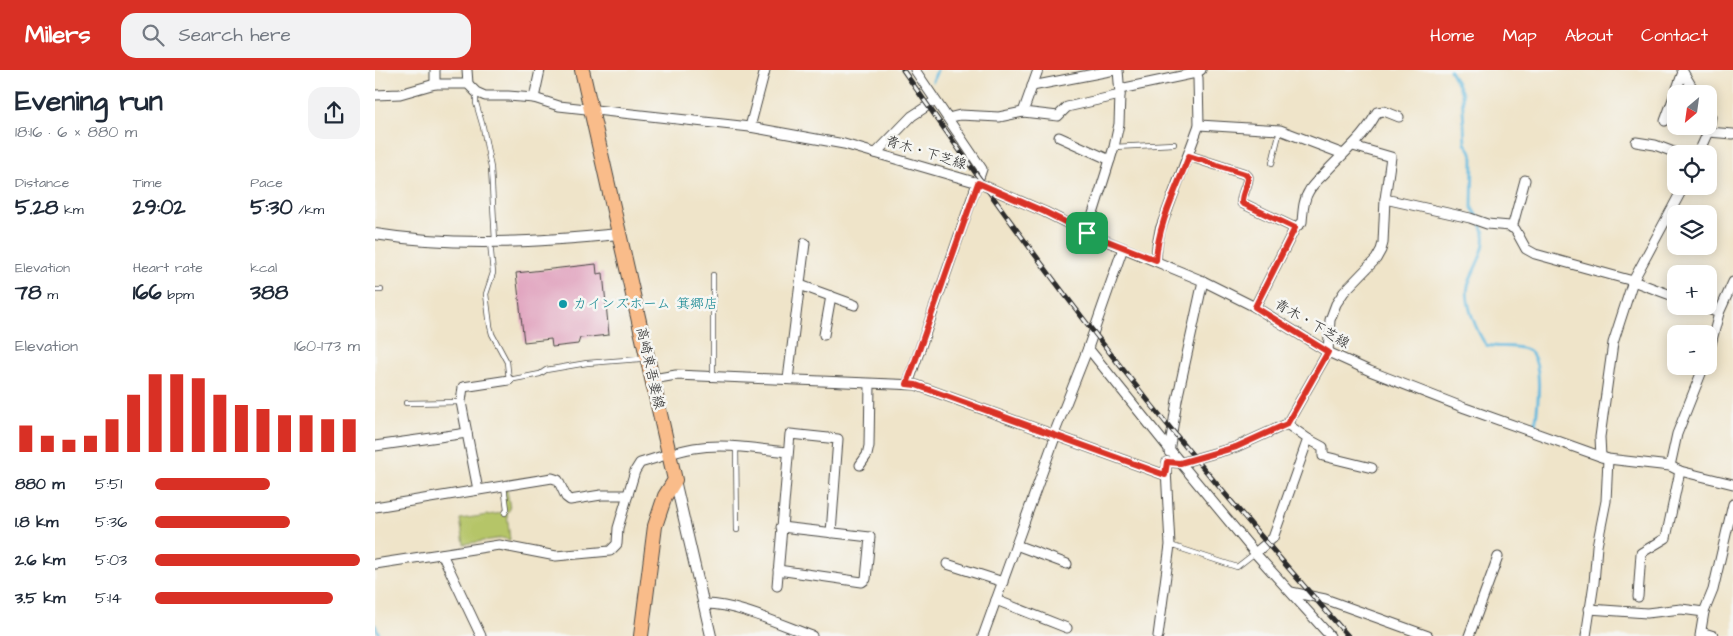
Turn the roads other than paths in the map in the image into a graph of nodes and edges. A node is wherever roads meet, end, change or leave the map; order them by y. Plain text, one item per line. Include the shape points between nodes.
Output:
1 (435, 70) edge
2 (467, 70) edge
3 (540, 70) edge
4 (582, 70) edge
5 (765, 70) edge
6 (1038, 70) edge
7 (1117, 70) edge
8 (918, 71) edge
9 (1682, 71) edge
10 (1198, 72) edge
11 (435, 84) junction
12 (468, 84) junction
13 (1691, 85) edge
14 (1032, 86) junction
15 (476, 92) junction
16 (1120, 92) junction
17 (375, 95) edge
18 (534, 98) junction
19 (935, 101) junction
20 (591, 110) junction
21 (1023, 112) junction
22 (1399, 117) dead end
23 (948, 118) junction
24 (1665, 121) dead end
25 (1199, 125) junction
26 (750, 127) junction
27 (1280, 130) junction
28 (1717, 133) edge
29 (1733, 134) edge
30 (1059, 137) dead end
31 (1636, 142) dead end
32 (1174, 144) dead end
33 (1353, 146) junction
34 (1114, 147) junction
35 (1667, 150) edge
36 (876, 153) junction
37 (1343, 154) junction
38 (1189, 156) junction
39 (1110, 160) junction
40 (1272, 163) dead end
41 (1525, 180) dead end
42 (978, 183) junction
43 (1678, 195) edge
44 (1385, 198) junction
45 (1295, 228) junction
46 (1512, 228) junction
47 (1087, 233) junction
48 (375, 234) edge
49 (619, 234) junction
50 (493, 241) junction
51 (805, 243) dead end
52 (1123, 248) junction
53 (1156, 260) junction
54 (713, 275) dead end
55 (1203, 281) junction
56 (1633, 281) junction
57 (1733, 282) edge
58 (800, 285) junction
59 (1667, 294) edge
60 (831, 296) junction
61 (855, 305) dead end
62 (1255, 307) junction
63 (1719, 313) joint
64 (1716, 325) edge
65 (824, 335) dead end
66 (1088, 348) junction
67 (1328, 352) junction
68 (647, 357) junction
69 (1700, 375) edge
70 (713, 376) junction
71 (653, 379) junction
72 (788, 379) junction
73 (509, 380) junction
74 (870, 384) junction
75 (907, 384) junction
76 (461, 402) junction
77 (406, 403) dead end
78 (1287, 424) junction
79 (467, 432) junction
80 (1054, 434) junction
81 (1308, 438) junction
82 (375, 446) edge
83 (736, 446) junction
84 (1170, 450) junction
85 (788, 452) junction
86 (669, 454) junction
87 (1605, 458) junction
88 (1167, 462) junction
89 (1180, 463) junction
90 (860, 465) dead end
91 (1670, 466) junction
92 (1372, 468) dead end
93 (1680, 471) junction
94 (1165, 475) junction
95 (675, 480) junction
96 (1733, 484) edge
97 (504, 486) junction
98 (478, 490) junction
99 (628, 495) junction
100 (1733, 504) edge
101 (375, 507) edge
102 (505, 513) dead end
103 (781, 527) junction
104 (737, 530) dead end
105 (831, 533) junction
106 (1016, 545) junction
107 (1170, 545) junction
108 (1255, 553) junction
109 (442, 554) junction
110 (1498, 557) dead end
111 (375, 564) edge
112 (947, 564) dead end
113 (1067, 564) dead end
114 (778, 570) junction
115 (1003, 582) junction
116 (777, 586) dead end
117 (1291, 592) junction
118 (1638, 597) dead end
119 (996, 600) junction
120 (704, 604) junction
121 (1589, 609) junction
122 (1704, 612) junction
123 (1067, 628) dead end
124 (1700, 634) edge
125 (481, 636) edge
126 (641, 636) edge
127 (711, 636) edge
128 (812, 636) edge
129 (983, 636) edge
130 (1158, 636) edge
131 (1330, 636) edge
132 (1428, 636) edge
133 (1469, 636) edge
134 (1586, 636) edge
135 (1714, 636) edge

1 - 11 street
2 - 12 street
3 - 18 street
4 - 20 main road, 高崎東吾妻線
5 - 26 street
6 - 14 street
7 - 14 street
7 - 16 street
8 - 19 street
9 - 13 street
9 - 24 street
10 - 16 street
10 - 25 street
11 - 12 street
11 - 17 street via 400,94
12 - 15 street
14 - 21 street
15 - 18 street, 青木・下芝線 via 485,96
15 - 50 lane via 491,168
16 - 21 street via 1067,107 1058,116
16 - 34 street
18 - 20 street, 青木・下芝線 via 559,106
19 - 23 street
19 - 36 street via 912,116
20 - 26 street, 青木・下芝線
20 - 49 main road, 高崎東吾妻線
21 - 23 street via 999,117 959,115
22 - 33 street via 1384,111 1377,112
23 - 42 street via 982,169
25 - 27 street
25 - 38 street
26 - 36 street, 青木・下芝線
27 - 37 street
27 - 40 lane
28 - 29 street
30 - 39 street
31 - 35 street
32 - 34 lane
33 - 37 street
33 - 44 street via 1391,156
34 - 39 street
36 - 42 street, 青木・下芝線
37 - 45 street via 1309,190 1302,222
38 - 45 street via 1245,174 1248,183 1242,203
38 - 53 street via 1160,230
39 - 47 street
41 - 46 street
42 - 47 street, 青木・下芝線
42 - 75 street
43 - 56 street
44 - 46 street
44 - 67 street via 1381,250 1336,304 1330,320
45 - 62 street
46 - 56 street via 1526,249 1535,254
47 - 52 street, 青木・下芝線
48 - 50 street via 409,240
49 - 50 street via 561,240
49 - 68 main road, 高崎東吾妻線
50 - 73 lane via 493,273 486,294 490,326 507,362
51 - 58 street
52 - 53 street, 青木・下芝線
52 - 66 street
53 - 55 street, 青木・下芝線
54 - 70 lane
55 - 62 street, 青木・下芝線
55 - 84 street via 1177,400
56 - 59 street
56 - 87 street via 1613,342 1600,437
57 - 63 street
58 - 60 street
58 - 72 street
60 - 61 street
60 - 65 street
62 - 67 street, 青木・下芝線
63 - 64 street
66 - 80 street
66 - 84 street
67 - 78 street
67 - 87 street, 青木・下芝線 via 1465,408
68 - 71 main road, 高崎東吾妻線
68 - 73 lane via 587,363
69 - 91 street via 1677,434
70 - 71 street via 676,375
70 - 72 street
71 - 86 main road, 高崎東吾妻線
72 - 74 street
73 - 76 street via 463,387
74 - 75 street
74 - 90 street via 869,446
75 - 80 street
76 - 77 lane
76 - 79 street
78 - 81 street
78 - 89 street via 1236,447
79 - 82 street
79 - 98 street
80 - 94 street
80 - 106 street
81 - 92 street via 1323,447 1323,456
81 - 108 street via 1273,538
83 - 85 street
83 - 86 street via 693,448
83 - 104 lane
84 - 88 street
84 - 89 street
85 - 103 street
85 - 105 street via 790,434 838,439
86 - 95 main road, 高崎東吾妻線
86 - 99 street via 640,462
87 - 91 street, 青木・下芝線
87 - 121 street via 1606,501
88 - 89 street
88 - 94 street
89 - 108 street
91 - 93 street, 青木・下芝線
93 - 96 street, 青木・下芝線
93 - 118 street via 1666,538 1641,553
94 - 107 street
95 - 120 street
95 - 126 main road via 665,496 655,526
97 - 98 street
97 - 99 street via 552,478 558,480 570,500
97 - 102 lane
98 - 101 street
99 - 109 street via 618,528 617,544 610,551 556,556 499,545
100 - 122 street via 1713,590
103 - 105 street
103 - 114 street
105 - 114 street via 869,537 867,579 862,582
106 - 113 street
106 - 115 street
107 - 108 lane via 1237,568
107 - 130 street
108 - 117 street
109 - 111 street
109 - 125 street
110 - 133 street
112 - 115 street
114 - 116 street
115 - 119 street
117 - 131 street
117 - 132 street via 1325,599
119 - 123 street
119 - 129 street
120 - 127 street
120 - 128 street via 731,607
121 - 122 street
121 - 134 street
122 - 124 street
124 - 135 street

